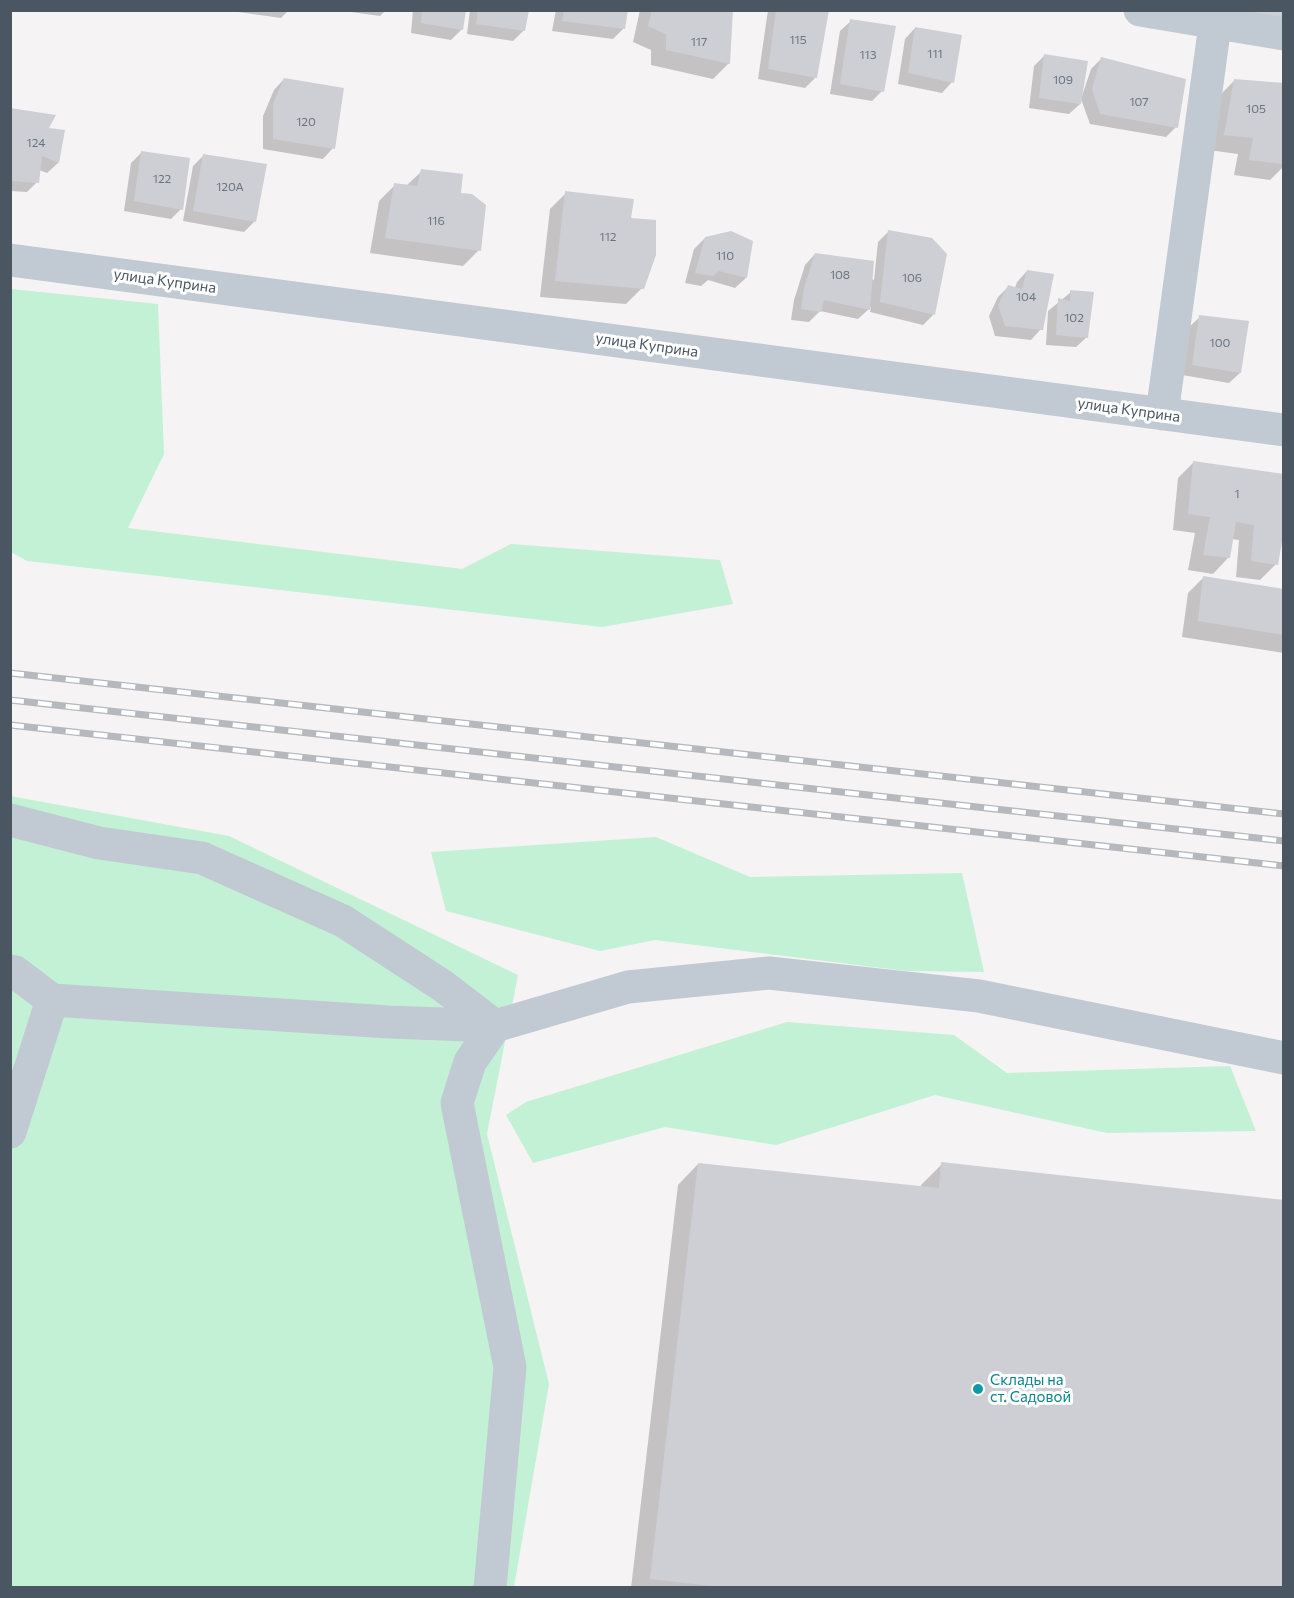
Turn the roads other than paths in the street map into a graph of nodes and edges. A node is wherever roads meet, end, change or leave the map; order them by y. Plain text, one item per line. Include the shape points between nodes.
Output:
1 (1140, 10) edge
2 (1216, 17) edge
3 (1284, 34) edge
4 (10, 260) edge
5 (1162, 414) junction
6 (1284, 430) edge
7 (10, 820) edge
8 (10, 971) edge
9 (52, 1000) junction
10 (495, 1026) junction
11 (1284, 1058) edge
12 (10, 1132) edge
13 (490, 1587) edge

1 - 2 street
2 - 3 street
2 - 5 street
4 - 5 street, улица Куприна
5 - 6 street, улица Куприна
7 - 10 street via 99,843 202,858 343,921 443,986
8 - 9 street
9 - 10 street
9 - 12 street
10 - 11 street via 628,987 769,973 979,996
10 - 13 street via 470,1062 457,1103 510,1367

